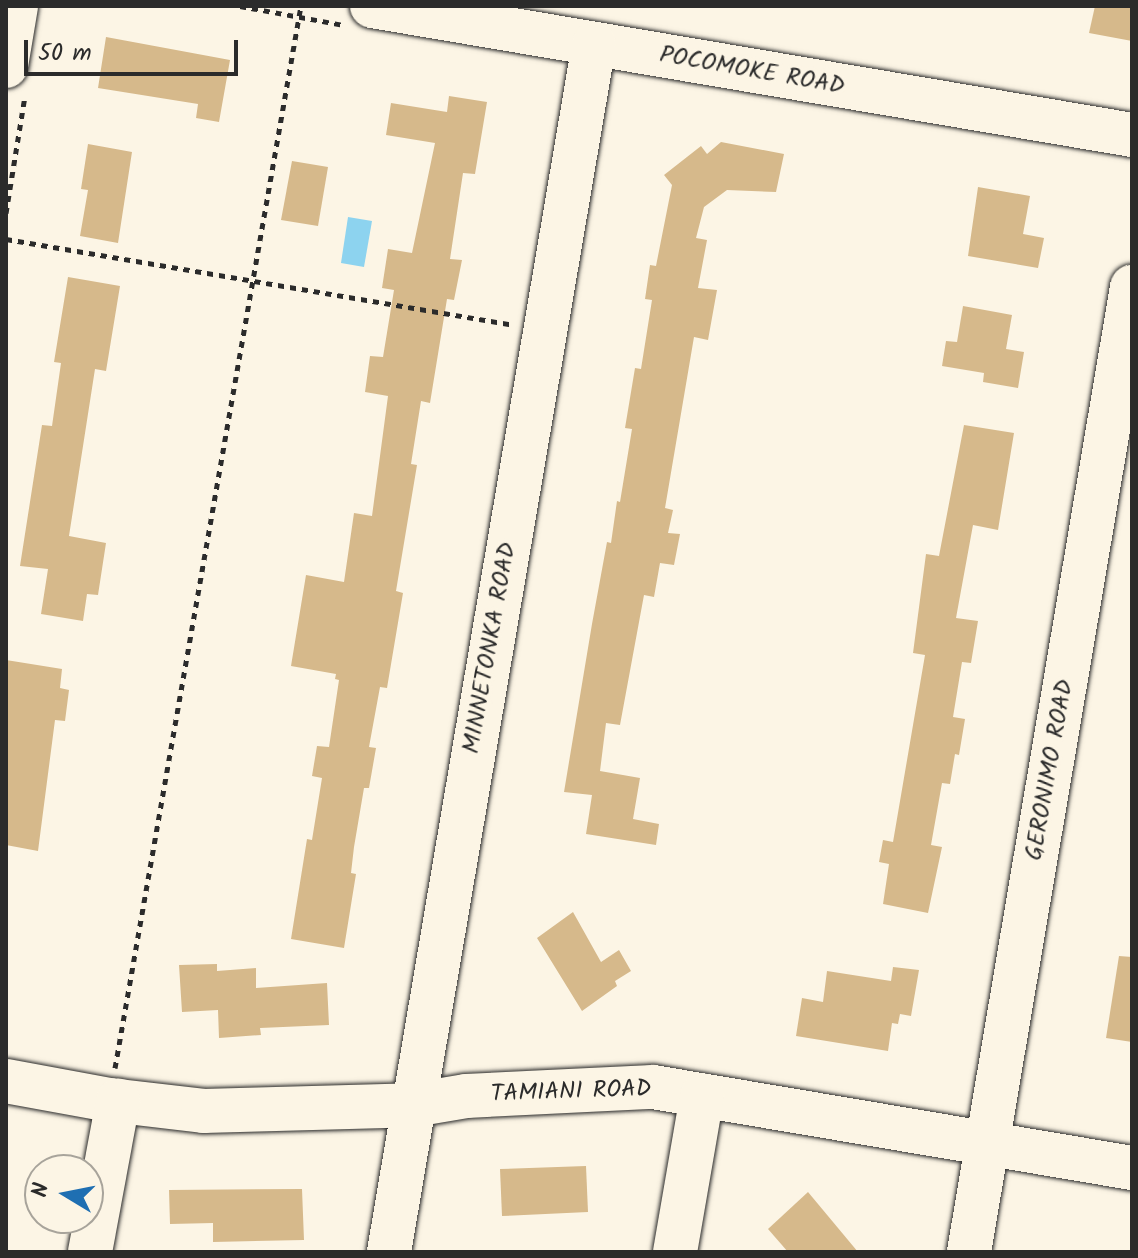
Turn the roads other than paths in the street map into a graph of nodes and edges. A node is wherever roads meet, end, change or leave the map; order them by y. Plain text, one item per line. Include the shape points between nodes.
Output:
1 (16, 6) edge
2 (359, 16) edge
3 (594, 44) junction
4 (17, 73) edge
5 (1132, 135) edge
6 (1132, 287) edge
7 (6, 1081) edge
8 (702, 1095) junction
9 (114, 1101) junction
10 (413, 1105) junction
11 (987, 1143) junction
12 (1132, 1168) edge
13 (90, 1252) edge
14 (389, 1252) edge
15 (675, 1252) edge
16 (969, 1252) edge

1 - 4 street
2 - 3 street, POCOMOKE ROAD
3 - 5 street, POCOMOKE ROAD
3 - 10 street, MINNETONKA ROAD
6 - 11 street, GERONIMO ROAD
7 - 9 street, TAMIANI ROAD
8 - 10 street, TAMIANI ROAD via 653,1087 466,1096
8 - 11 street, TAMIANI ROAD
8 - 15 street
9 - 10 street, TAMIANI ROAD via 203,1111
9 - 13 street
10 - 14 street, MINNETONKA ROAD
11 - 12 street, TAMIANI ROAD
11 - 16 street, GERONIMO ROAD

